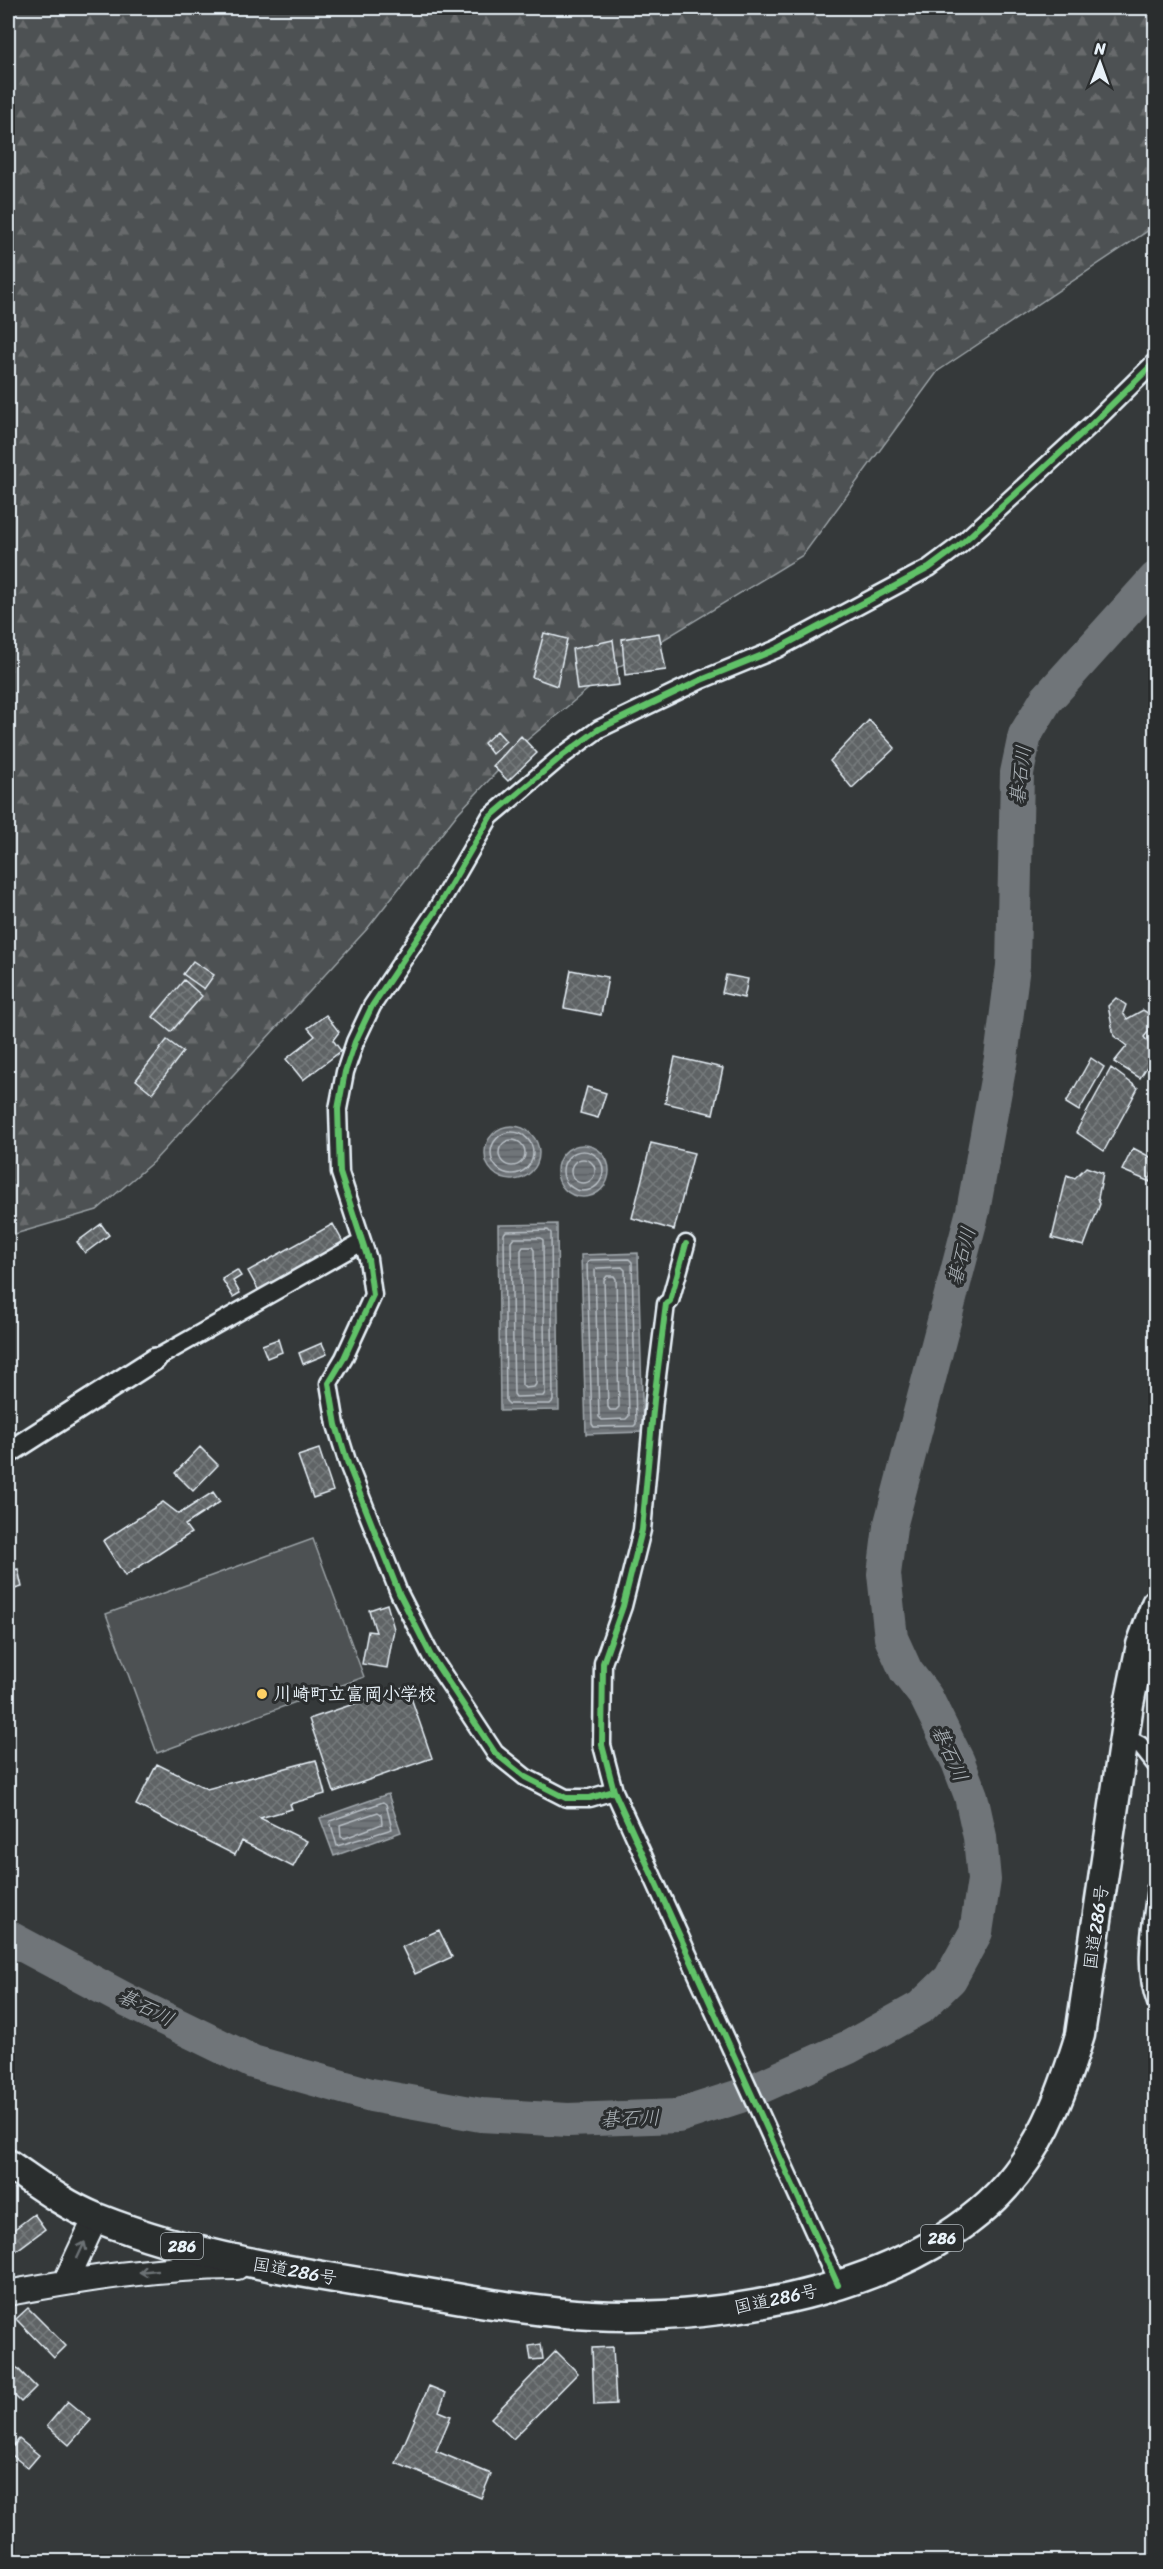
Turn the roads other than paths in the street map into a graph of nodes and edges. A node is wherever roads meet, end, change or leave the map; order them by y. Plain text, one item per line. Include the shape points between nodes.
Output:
1 (1155, 361) edge
2 (362, 1242) junction
3 (686, 1244) dead end
4 (155, 1359) joint
5 (8, 1453) edge
6 (1155, 1604) edge
7 (1124, 1737) junction
8 (1155, 1765) edge
9 (614, 1791) junction
10 (1155, 1887) edge
11 (1155, 2003) edge
12 (8, 2164) edge
13 (96, 2217) junction
14 (270, 2267) junction
15 (66, 2283) junction
16 (838, 2285) junction
17 (8, 2293) edge

1 - 2 street via 1094,423 960,545 928,568 777,650 701,680 599,729 490,817 435,912 372,1006 345,1072 338,1109 340,1173
2 - 4 street
2 - 9 street via 373,1295 329,1383 348,1464 399,1593 431,1656 495,1753 525,1777 566,1798 590,1798
3 - 9 street via 666,1304 642,1530 623,1606 603,1663 602,1745
4 - 5 street
6 - 7 highway, 国道286号 / 286 via 1141,1646
7 - 8 street via 1140,1745
7 - 16 highway, 国道286号 / 286 via 1080,2035 1046,2128 1015,2175 981,2210 918,2251
9 - 16 street
10 - 11 street via 1149,1956
12 - 13 highway, 国道286号 / 286 via 58,2198
13 - 14 highway, 国道286号 / 286 via 197,2251
15 -> 13 main road
14 -> 15 main road via 185,2267
14 - 16 highway, 国道286号 / 286 via 589,2315 665,2317 726,2310 790,2299
15 - 17 main road

